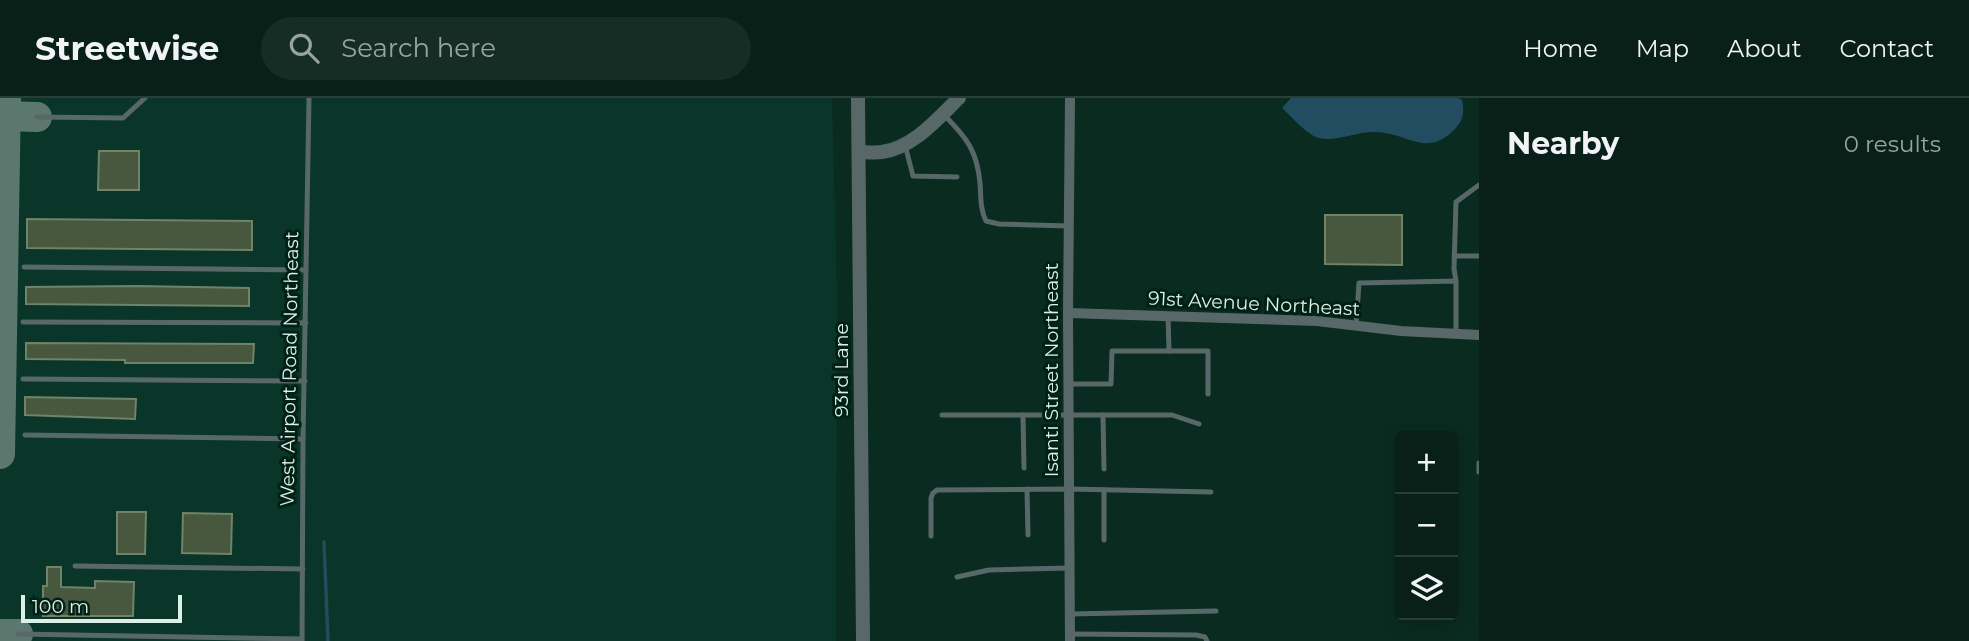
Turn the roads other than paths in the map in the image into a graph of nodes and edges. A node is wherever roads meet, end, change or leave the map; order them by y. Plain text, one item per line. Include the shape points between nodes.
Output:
1 (145, 98) edge
2 (309, 98) edge
3 (858, 98) edge
4 (959, 98) edge
5 (1070, 98) edge
6 (943, 113) junction
7 (37, 117) dead end
8 (905, 145) junction
9 (859, 152) junction
10 (957, 177) dead end
11 (1479, 185) edge
12 (1068, 226) junction
13 (1454, 256) junction
14 (1479, 256) edge
15 (24, 267) dead end
16 (306, 270) junction
17 (1456, 281) junction
18 (1068, 313) junction
19 (1168, 315) junction
20 (23, 322) dead end
21 (306, 323) junction
22 (1356, 326) junction
23 (1456, 334) junction
24 (1479, 335) edge
25 (1169, 351) junction
26 (23, 379) dead end
27 (305, 381) junction
28 (1069, 384) junction
29 (1208, 394) dead end
30 (942, 415) dead end
31 (1023, 415) junction
32 (1069, 415) junction
33 (1103, 415) junction
34 (1199, 424) dead end
35 (25, 435) dead end
36 (303, 439) junction
37 (1479, 463) edge
38 (1024, 468) dead end
39 (1104, 469) dead end
40 (1479, 472) edge
41 (1027, 489) junction
42 (1069, 489) junction
43 (1104, 490) junction
44 (1210, 492) dead end
45 (1028, 535) dead end
46 (931, 536) dead end
47 (1104, 540) dead end
48 (75, 566) dead end
49 (1070, 568) junction
50 (303, 569) junction
51 (957, 577) dead end
52 (1216, 611) dead end
53 (1070, 614) junction
54 (18, 634) dead end
55 (1070, 637) edge
56 (1106, 638) edge
57 (302, 640) edge
58 (863, 641) edge
59 (1207, 641) edge

1 - 7 lane via 123,118
2 - 16 lane, West Airport Road Northeast
3 - 9 street, 93rd Lane
4 - 6 street
5 - 12 street, Isanti Street Northeast
6 - 8 street
6 - 12 lane via 972,150 986,221
8 - 9 street via 881,153
8 - 10 lane via 913,176
9 - 58 street, 93rd Lane
11 - 13 lane via 1456,202
12 - 18 street, Isanti Street Northeast
13 - 14 lane
13 - 17 lane
15 - 16 lane
16 - 21 lane, West Airport Road Northeast
17 - 22 lane via 1359,283
17 - 23 lane
18 - 19 street, 91st Avenue Northeast
18 - 28 street, Isanti Street Northeast
19 - 22 street, 91st Avenue Northeast
19 - 25 lane
20 - 21 lane
21 - 27 lane, West Airport Road Northeast
22 - 23 street, 91st Avenue Northeast
23 - 24 street, 91st Avenue Northeast
25 - 28 lane via 1112,351 1111,384
25 - 29 lane via 1208,351
26 - 27 lane
27 - 36 lane, West Airport Road Northeast
28 - 32 street, Isanti Street Northeast
30 - 31 lane
31 - 32 lane
31 - 38 lane
32 - 33 lane
32 - 42 street, Isanti Street Northeast
33 - 34 lane via 1172,415
33 - 39 lane
35 - 36 lane
36 - 50 lane, West Airport Road Northeast
37 - 40 lane
41 - 42 lane
41 - 45 lane
41 - 46 lane via 937,490 931,498
42 - 43 lane
42 - 49 street, Isanti Street Northeast
43 - 44 lane
43 - 47 lane
48 - 50 lane
49 - 51 lane via 989,570
49 - 53 street, Isanti Street Northeast
50 - 57 lane, West Airport Road Northeast
52 - 53 lane
53 - 55 street, Isanti Street Northeast
54 - 57 lane
55 - 56 lane
56 - 59 lane via 1196,635

